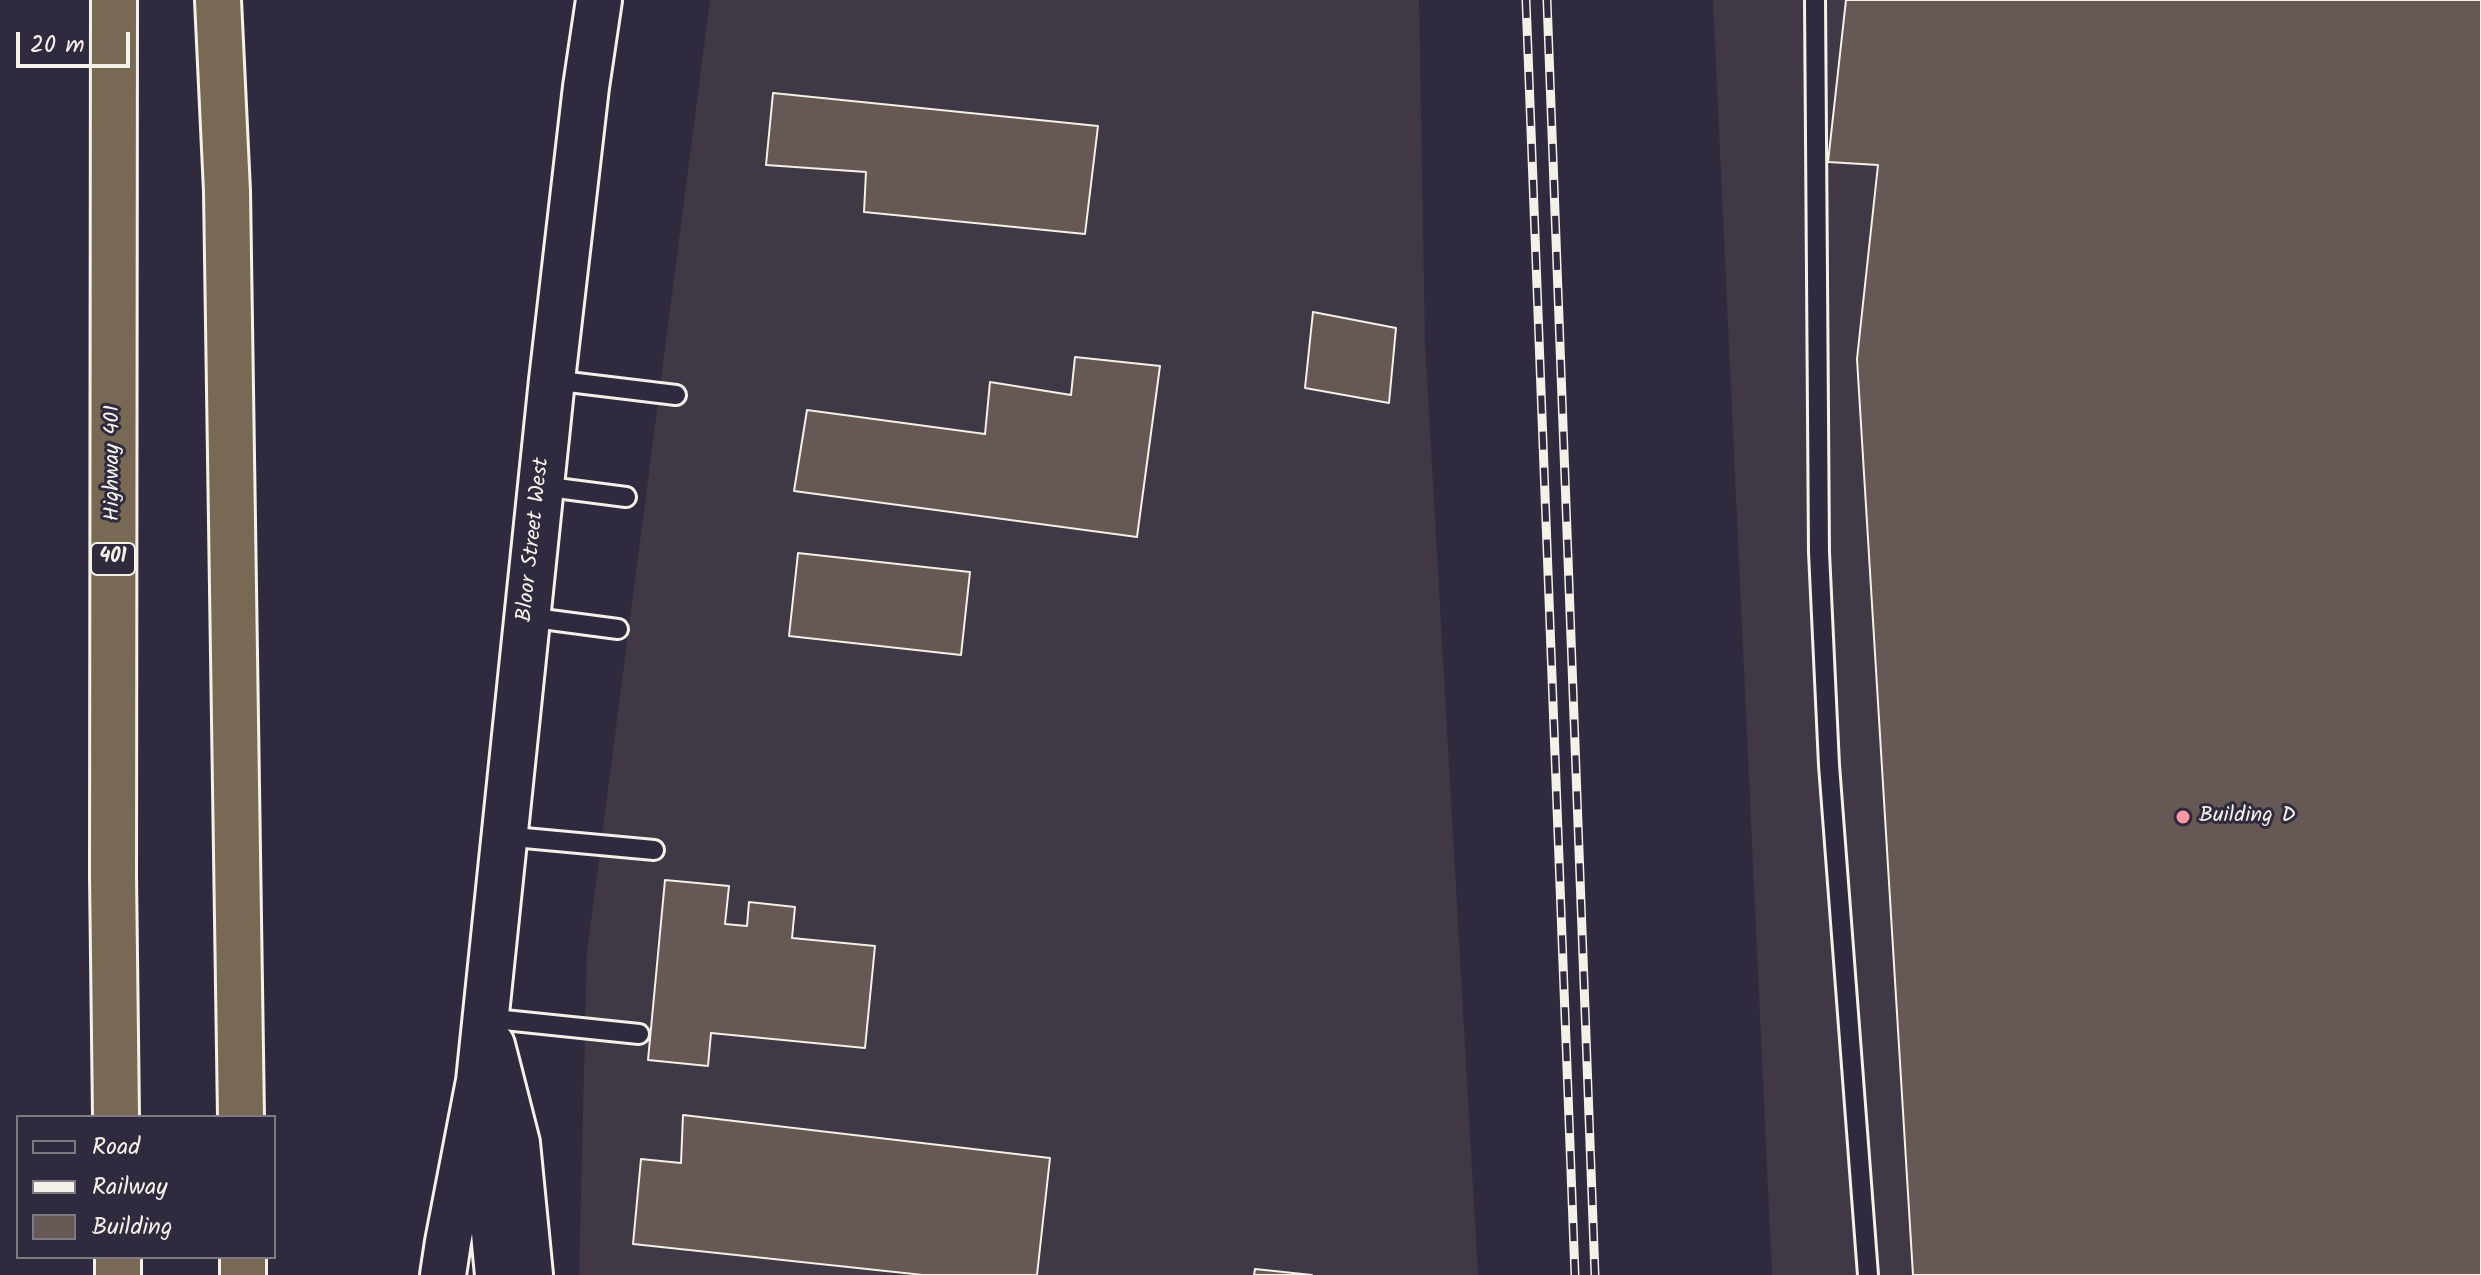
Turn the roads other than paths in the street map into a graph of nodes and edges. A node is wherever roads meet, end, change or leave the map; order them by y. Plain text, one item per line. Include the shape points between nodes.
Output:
1 (114, 0) edge
2 (218, 0) edge
3 (599, 0) edge
4 (1815, 0) edge
5 (552, 380) junction
6 (676, 395) dead end
7 (541, 486) junction
8 (626, 497) dead end
9 (527, 617) junction
10 (618, 629) dead end
11 (503, 836) junction
12 (654, 850) dead end
13 (485, 1018) junction
14 (639, 1034) dead end
15 (479, 1081) junction
16 (116, 1115) edge
17 (241, 1115) edge
18 (443, 1275) edge
19 (498, 1275) edge
20 (530, 1275) edge
21 (1868, 1275) edge

1 - 16 highway, Highway 401 / 401
2 - 17 highway via 227,191
3 - 5 main road, Bloor Street West
4 - 21 lane via 1819,552 1829,765
5 - 6 lane
5 - 7 main road, Bloor Street West
7 - 8 lane
7 - 9 main road, Bloor Street West
9 - 10 lane
9 - 11 main road, Bloor Street West
11 - 12 lane
11 - 13 main road, Bloor Street West
13 - 14 lane
13 - 15 main road, Bloor Street West
13 - 20 main road via 517,1143
15 - 18 main road, Bloor Street West
15 - 19 main road, Bloor Street West

